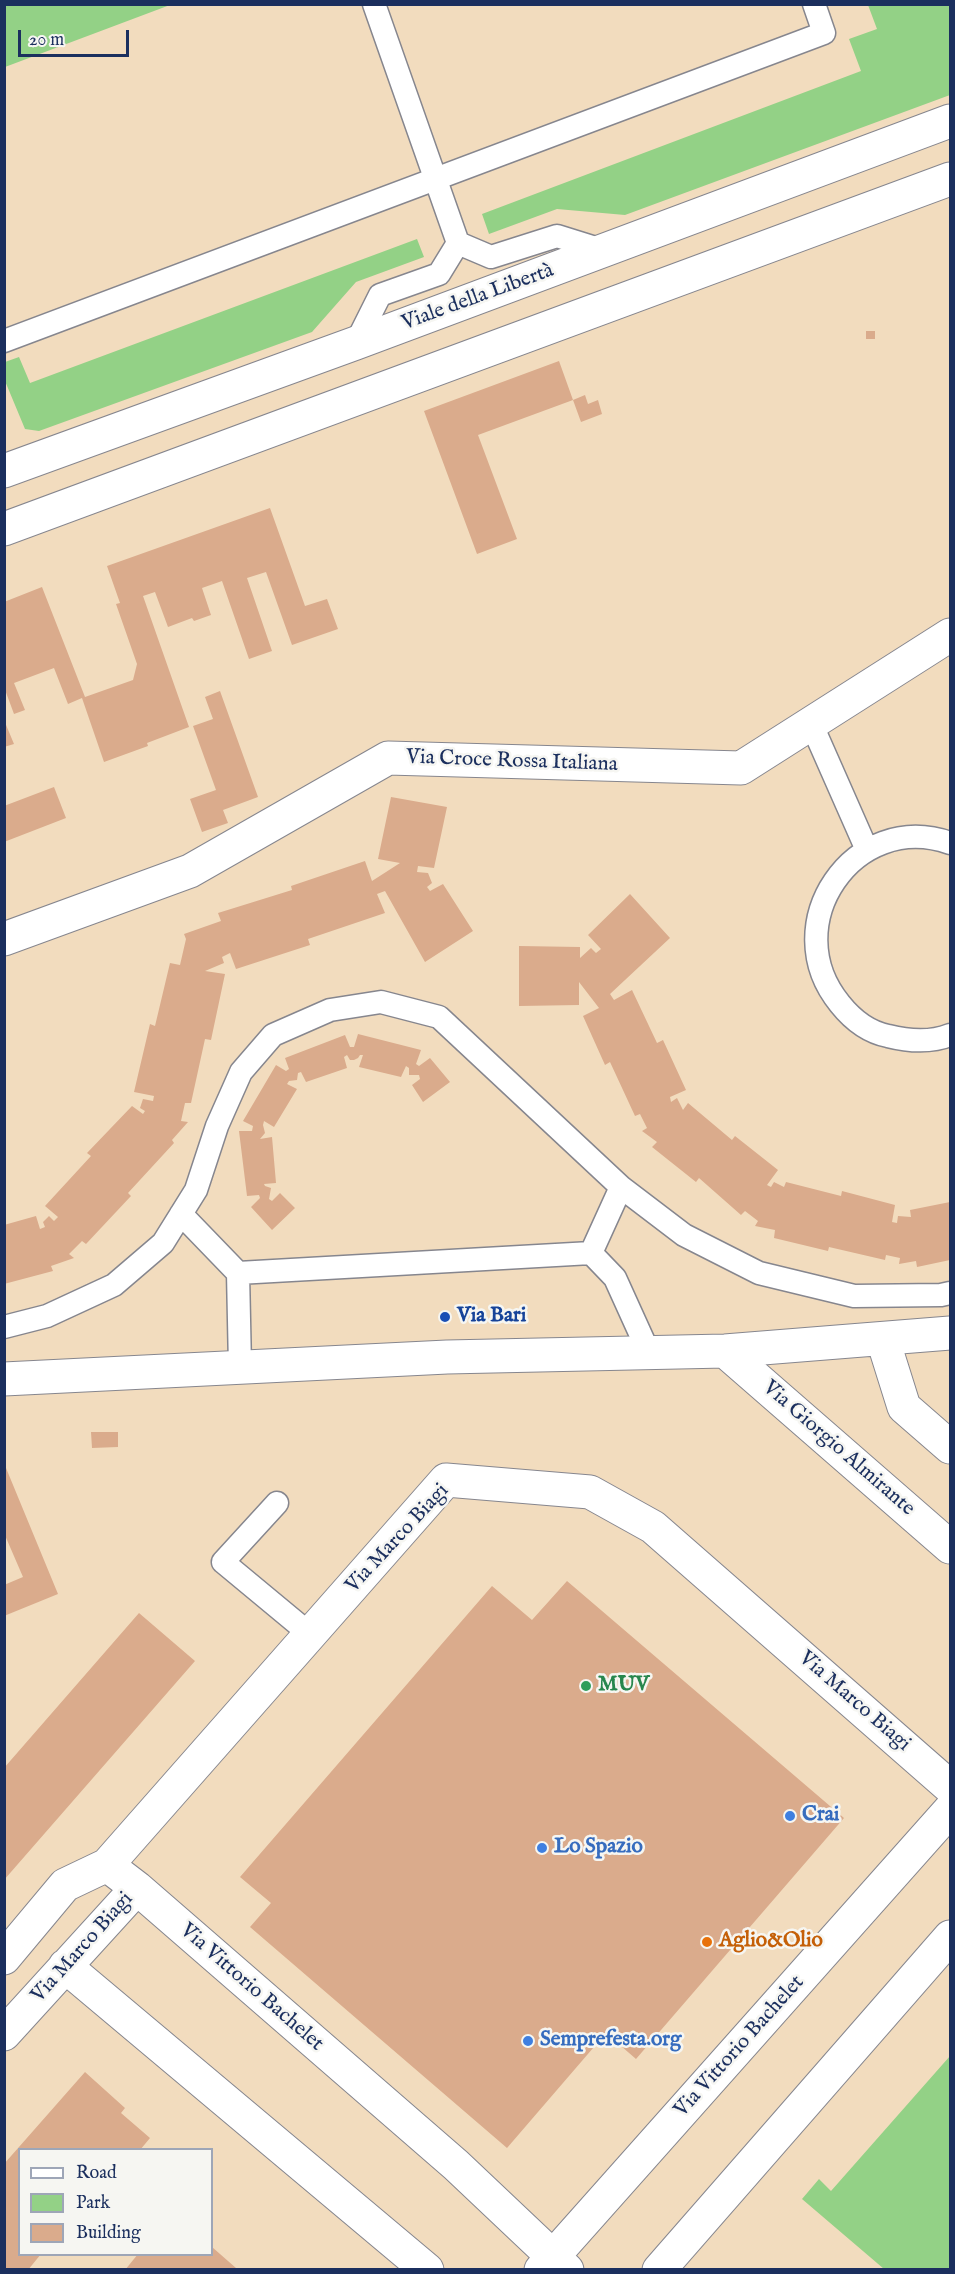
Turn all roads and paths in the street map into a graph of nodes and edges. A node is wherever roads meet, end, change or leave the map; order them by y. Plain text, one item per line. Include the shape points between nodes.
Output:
1 (374, 4) edge
2 (814, 4) edge
3 (951, 121) edge
4 (435, 179) junction
5 (951, 179) edge
6 (458, 243) junction
7 (605, 251) junction
8 (4, 341) edge
9 (356, 344) junction
10 (4, 471) edge
11 (4, 529) edge
12 (951, 635) edge
13 (811, 723) junction
14 (951, 843) edge
15 (867, 850) junction
16 (4, 939) edge
17 (951, 1035) edge
18 (621, 1187) junction
19 (181, 1214) junction
20 (591, 1253) junction
21 (238, 1273) junction
22 (951, 1293) edge
23 (4, 1327) edge
24 (951, 1333) edge
25 (883, 1340) junction
26 (725, 1351) junction
27 (649, 1353) junction
28 (240, 1367) junction
29 (4, 1379) edge
30 (951, 1447) edge
31 (277, 1503) dead end
32 (951, 1547) edge
33 (311, 1635) junction
34 (951, 1787) edge
35 (951, 1810) edge
36 (107, 1865) junction
37 (137, 1888) junction
38 (951, 1937) edge
39 (4, 1958) edge
40 (65, 1966) junction
41 (4, 2034) edge
42 (554, 2265) edge
43 (427, 2270) edge
44 (659, 2270) edge

1 - 4 lane
2 - 4 lane via 824,33
3 - 7 street, Viale della Libertà
4 - 6 lane
4 - 8 lane
5 - 11 street
6 - 7 lane via 491,257 556,236
6 - 9 lane via 439,274 380,295
7 - 9 street, Viale della Libertà
9 - 10 street, Viale della Libertà
12 - 13 street, Via Croce Rossa Italiana
13 - 15 lane
13 - 16 street, Via Croce Rossa Italiana via 741,768 388,758 190,872
14 - 15 lane via 934,837 900,838
15 - 17 lane via 841,870 824,897 815,929 817,962 829,991 850,1016 877,1034 909,1041
18 - 19 lane via 439,1017 381,1002 330,1010 273,1035 241,1072 217,1126 196,1190
18 - 20 lane
18 - 22 lane via 684,1235 759,1273 854,1296
19 - 21 lane
19 - 23 lane via 164,1243 114,1285 47,1316
20 - 21 lane
20 - 27 lane via 615,1278
21 - 28 lane
24 - 25 street
25 - 26 street
25 - 30 street via 904,1407
26 - 27 street
26 - 32 street, Via Giorgio Almirante
27 - 28 street
28 - 29 street
31 - 33 lane via 223,1562
33 - 34 street, Via Marco Biagi via 446,1480 590,1492 653,1527
33 - 36 street, Via Marco Biagi
35 - 42 street, Via Vittorio Bachelet
36 - 37 street, Via Vittorio Bachelet
36 - 39 street, Via Marco Biagi via 65,1886
37 - 40 street, Via Marco Biagi
37 - 42 street, Via Vittorio Bachelet via 456,2165
38 - 44 street
40 - 41 street, Via Marco Biagi
40 - 43 street

